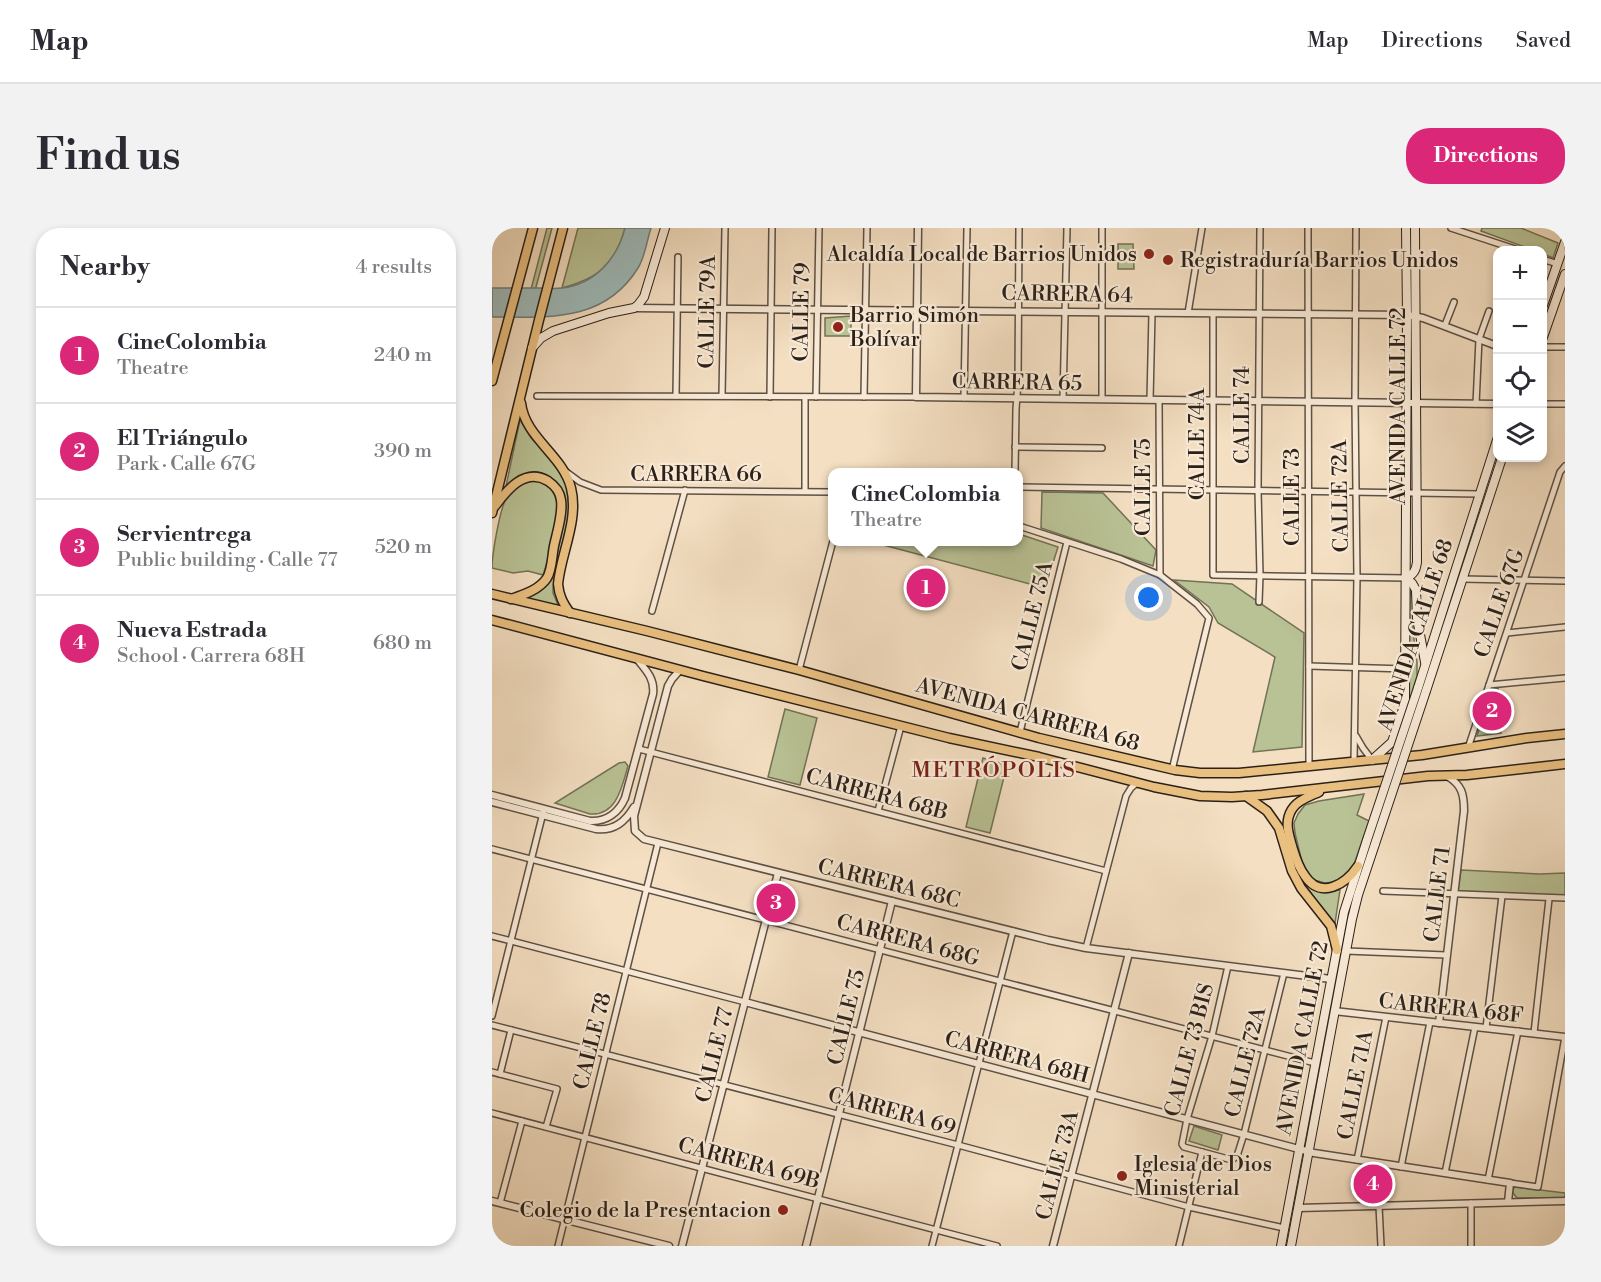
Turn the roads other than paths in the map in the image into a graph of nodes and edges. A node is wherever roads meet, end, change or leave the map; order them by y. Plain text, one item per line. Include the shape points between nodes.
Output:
1 (533, 228) edge
2 (563, 228) edge
3 (665, 228) edge
4 (725, 228) edge
5 (772, 228) edge
6 (819, 228) edge
7 (867, 228) edge
8 (918, 228) edge
9 (967, 228) edge
10 (1019, 228) edge
11 (1067, 228) edge
12 (1102, 228) edge
13 (1202, 228) edge
14 (1260, 228) edge
15 (1308, 228) edge
16 (1356, 228) edge
17 (1406, 228) edge
18 (1415, 228) edge
19 (1451, 228) edge
20 (1565, 242) edge
21 (1506, 246) edge
22 (678, 257) dead end
23 (1547, 261) edge
24 (1558, 264) junction
25 (1565, 274) edge
26 (1545, 300) edge
27 (1454, 302) dead end
28 (677, 307) junction
29 (634, 308) junction
30 (723, 309) junction
31 (771, 309) junction
32 (817, 310) junction
33 (866, 310) junction
34 (917, 310) junction
35 (966, 311) junction
36 (1018, 311) junction
37 (1489, 311) dead end
38 (1065, 312) junction
39 (1103, 312) junction
40 (1152, 313) junction
41 (1188, 313) junction
42 (1213, 314) junction
43 (1259, 314) junction
44 (1308, 314) junction
45 (1356, 315) junction
46 (1412, 316) junction
47 (539, 320) junction
48 (1445, 326) junction
49 (1547, 326) edge
50 (553, 331) junction
51 (1479, 339) junction
52 (1493, 344) edge
53 (1547, 347) edge
54 (1565, 347) edge
55 (532, 348) junction
56 (492, 381) edge
57 (520, 396) junction
58 (537, 396) dead end
59 (676, 396) junction
60 (722, 396) junction
61 (770, 397) junction
62 (806, 397) junction
63 (816, 397) junction
64 (864, 397) junction
65 (916, 397) junction
66 (964, 398) junction
67 (1017, 399) junction
68 (1063, 399) junction
69 (1102, 399) junction
70 (1150, 400) junction
71 (1159, 400) junction
72 (1213, 401) junction
73 (1259, 401) junction
74 (1308, 402) junction
75 (1355, 402) junction
76 (1407, 403) junction
77 (1416, 403) junction
78 (1476, 404) junction
79 (1493, 404) edge
80 (1547, 404) edge
81 (1565, 404) edge
82 (1016, 447) junction
83 (1102, 448) dead end
84 (1493, 452) edge
85 (1501, 462) edge
86 (1564, 467) edge
87 (1016, 468) edge
88 (564, 470) junction
89 (1023, 487) edge
90 (1159, 489) junction
91 (1213, 489) junction
92 (685, 490) junction
93 (1258, 490) junction
94 (1309, 490) junction
95 (806, 491) junction
96 (1357, 491) junction
97 (828, 492) edge
98 (1406, 492) junction
99 (1417, 492) junction
100 (1479, 494) junction
101 (493, 511) edge
102 (1023, 527) edge
103 (1067, 542) junction
104 (832, 546) edge
105 (1160, 575) junction
106 (1260, 575) junction
107 (1309, 576) junction
108 (1358, 578) junction
109 (1406, 578) junction
110 (1462, 579) junction
111 (1524, 580) junction
112 (1565, 581) edge
113 (492, 594) edge
114 (511, 599) junction
115 (1258, 602) dead end
116 (652, 611) dead end
117 (570, 613) junction
118 (492, 620) edge
119 (1565, 627) edge
120 (1507, 633) junction
121 (636, 658) junction
122 (1425, 664) junction
123 (1309, 666) junction
124 (1356, 667) junction
125 (1405, 669) junction
126 (680, 670) junction
127 (799, 670) junction
128 (1565, 678) edge
129 (1489, 686) junction
130 (1422, 690) junction
131 (901, 726) junction
132 (1020, 732) junction
133 (1565, 734) edge
134 (1356, 735) junction
135 (1468, 748) junction
136 (639, 749) junction
137 (651, 753) junction
138 (1372, 760) junction
139 (1354, 761) junction
140 (1565, 764) edge
141 (1309, 766) junction
142 (1172, 770) junction
143 (1447, 776) junction
144 (1138, 782) junction
145 (1330, 788) junction
146 (492, 795) edge
147 (1246, 796) junction
148 (638, 800) junction
149 (492, 802) edge
150 (544, 812) junction
151 (878, 812) junction
152 (1371, 842) junction
153 (658, 843) junction
154 (492, 849) edge
155 (532, 859) junction
156 (1358, 866) junction
157 (1106, 871) junction
158 (778, 873) junction
159 (647, 889) junction
160 (1383, 891) dead end
161 (1453, 895) junction
162 (1502, 896) junction
163 (1565, 898) edge
164 (1549, 899) junction
165 (892, 901) junction
166 (766, 920) junction
167 (1013, 932) junction
168 (492, 936) edge
169 (511, 941) junction
170 (1086, 948) junction
171 (880, 950) junction
172 (1341, 951) junction
173 (1129, 953) junction
174 (1446, 955) junction
175 (1228, 966) junction
176 (626, 971) junction
177 (1284, 973) junction
178 (1331, 979) junction
179 (1000, 981) junction
180 (745, 1002) junction
181 (1114, 1010) junction
182 (1334, 1011) junction
183 (492, 1016) edge
184 (1386, 1017) junction
185 (1430, 1022) junction
186 (1439, 1023) junction
187 (492, 1025) edge
188 (1475, 1027) junction
189 (1486, 1028) junction
190 (512, 1030) junction
191 (1518, 1031) junction
192 (860, 1033) junction
193 (1534, 1033) junction
194 (1212, 1036) junction
195 (1565, 1037) edge
196 (1265, 1049) junction
197 (606, 1054) junction
198 (1315, 1062) junction
199 (979, 1064) junction
200 (492, 1072) edge
201 (500, 1074) junction
202 (723, 1084) junction
203 (1093, 1094) junction
204 (492, 1113) edge
205 (839, 1114) junction
206 (1187, 1119) junction
207 (522, 1121) junction
208 (546, 1127) junction
209 (1244, 1134) junction
210 (586, 1137) junction
211 (958, 1145) junction
212 (1299, 1149) junction
213 (1308, 1151) junction
214 (1202, 1152) junction
215 (1357, 1160) junction
216 (1401, 1167) junction
217 (702, 1168) junction
218 (1445, 1173) junction
219 (1072, 1175) junction
220 (1488, 1180) junction
221 (1510, 1183) junction
222 (818, 1199) junction
223 (492, 1201) edge
224 (1565, 1201) edge
225 (1508, 1202) junction
226 (500, 1203) junction
227 (1471, 1203) junction
228 (1379, 1206) junction
229 (1189, 1207) junction
230 (1298, 1208) junction
231 (565, 1220) junction
232 (1284, 1228) junction
233 (936, 1230) junction
234 (558, 1246) edge
235 (669, 1246) edge
236 (682, 1246) edge
237 (806, 1246) edge
238 (932, 1246) edge
239 (997, 1246) edge
240 (1053, 1246) edge
241 (1179, 1246) edge
242 (1281, 1246) edge
243 (1291, 1246) edge
244 (1381, 1246) edge
245 (1471, 1246) edge

1 - 56 main road
2 - 47 main road
3 - 29 main road via 644,297
4 - 30 street, CALLE 79A
5 - 31 street
6 - 32 street, CALLE 79
7 - 33 street
8 - 34 street
9 - 35 street
10 - 36 street
11 - 38 street
12 - 39 street
13 - 41 street
14 - 43 street, CALLE 74
15 - 44 street, CALLE 73
16 - 45 street, CALLE 72A
17 - 46 main road, AVENIDA CALLE 72
18 - 46 main road, AVENIDA CALLE 72
19 - 21 street
20 - 24 main road
22 - 28 street
23 - 24 street
24 - 26 main road
25 - 49 main road
27 - 48 street
28 - 29 street, CARRERA 64
28 - 30 street, CARRERA 64
28 - 59 street
29 - 50 main road, CARRERA 64
30 - 31 street, CARRERA 64
30 - 60 street, CALLE 79A
31 - 32 street, CARRERA 64
31 - 61 street
32 - 33 street, CARRERA 64
32 - 63 street, CALLE 79
33 - 34 street, CARRERA 64
33 - 64 street
34 - 35 street, CARRERA 64
34 - 65 street
35 - 36 street, CARRERA 64
35 - 66 street
36 - 38 street, CARRERA 64
36 - 67 street
37 - 51 street
38 - 39 street, CARRERA 64
38 - 68 street
39 - 40 street, CARRERA 64
39 - 69 street
40 - 41 street, CARRERA 64
40 - 70 street
41 - 42 street, CARRERA 64
42 - 43 street, CARRERA 64
42 - 72 street, CALLE 74A
43 - 44 street, CARRERA 64
43 - 73 street, CALLE 74
44 - 45 street, CARRERA 64
44 - 74 street, CALLE 73
45 - 46 street, CARRERA 64
45 - 75 street, CALLE 72A
46 - 48 street, CARRERA 64
46 - 76 main road, AVENIDA CALLE 72
46 - 77 main road, AVENIDA CALLE 72
47 - 50 main road
47 - 55 main road
48 - 51 street, CARRERA 64
50 - 55 main road, CARRERA 64
51 - 52 street, CARRERA 64
51 - 78 street
53 - 54 street
55 - 57 main road
57 - 88 main road via 522,412 531,430
57 - 101 main road
58 - 59 street, CARRERA 65
59 - 60 street, CARRERA 65
60 - 61 street, CARRERA 65
61 - 62 street, CARRERA 65
62 - 63 street, CARRERA 65
62 - 95 street
63 - 64 street, CARRERA 65
64 - 65 street, CARRERA 65
65 - 66 street, CARRERA 65
66 - 67 street, CARRERA 65
67 - 68 street, CARRERA 65
67 - 82 street
68 - 69 street, CARRERA 65
69 - 70 street, CARRERA 65
70 - 71 street, CARRERA 65
71 - 72 street, CARRERA 65
71 - 90 street, CALLE 75
72 - 73 street, CARRERA 65
72 - 91 street, CALLE 74A
73 - 74 street, CARRERA 65
73 - 93 street, CALLE 74
74 - 75 street, CARRERA 65
74 - 94 street, CALLE 73
75 - 76 street, CARRERA 65
75 - 96 street, CALLE 72A
76 - 77 street, CARRERA 65
76 - 98 main road, AVENIDA CALLE 72
77 - 78 street, CARRERA 65
77 - 99 main road, AVENIDA CALLE 72
78 - 79 street, CARRERA 65
80 - 81 street
82 - 83 street
82 - 87 street
84 - 100 main road, AVENIDA CALLE 68
85 - 110 main road, AVENIDA CALLE 68
86 - 111 street, CALLE 67G
88 - 92 street, CARRERA 66 via 601,490
88 - 117 main road via 572,489 573,511 558,584 562,602
89 - 90 street
90 - 91 street
90 - 105 street, CALLE 75
91 - 93 street
91 - 106 street, CALLE 74A via 1213,575
92 - 95 street, CARRERA 66
92 - 116 street
93 - 94 street
93 - 106 street, CALLE 74
94 - 96 street
94 - 107 street, CALLE 73
95 - 97 street, CARRERA 66
96 - 98 street
96 - 108 street, CALLE 72A
98 - 99 street
98 - 109 main road, AVENIDA CALLE 72
99 - 100 street
99 - 109 main road, AVENIDA CALLE 72 via 1417,567
100 - 122 main road, AVENIDA CALLE 68
101 - 114 main road via 512,486 528,477 550,483 561,500 547,577 533,590
102 - 103 street
103 - 105 street
103 - 132 street, CALLE 75A
104 - 127 street
105 - 142 street via 1209,618
106 - 107 street
106 - 115 street, CALLE 74
107 - 108 street
107 - 123 street, CALLE 73
108 - 109 street
108 - 124 street, CALLE 72A
109 - 122 main road, AVENIDA CALLE 72 via 1416,590
109 - 125 main road, AVENIDA CALLE 72
110 - 111 street
110 - 130 main road, AVENIDA CALLE 68
111 - 112 street
111 - 120 street, CALLE 67G
113 - 114 main road, AVENIDA CARRERA 68
114 - 117 main road, AVENIDA CARRERA 68
117 - 127 main road, AVENIDA CARRERA 68
118 - 121 main road, AVENIDA CARRERA 68
119 - 120 street
120 - 129 street, CALLE 67G
121 - 126 main road, AVENIDA CARRERA 68
121 - 136 street via 652,678 654,688
122 - 130 main road, AVENIDA CALLE 68
123 - 124 street
123 - 141 street, CALLE 73
124 - 125 street
124 - 134 street, CALLE 72A
125 - 138 main road, AVENIDA CALLE 72 via 1404,705 1394,736
126 - 131 main road, AVENIDA CARRERA 68
126 - 137 street via 670,683
127 - 132 main road, AVENIDA CARRERA 68
128 - 129 street
129 - 135 street, CALLE 67G
130 - 152 main road, AVENIDA CALLE 68, bridge
131 - 144 main road, AVENIDA CARRERA 68
131 - 151 street
132 - 142 main road, AVENIDA CARRERA 68
133 - 135 main road, AVENIDA CARRERA 68
134 - 138 street
134 - 139 street, CALLE 72A
135 - 138 main road, AVENIDA CARRERA 68
136 - 137 street, CARRERA 68B
136 - 150 street via 625,798 620,808 606,819 590,821
137 - 148 street
137 - 151 street, CARRERA 68B
138 - 139 main road, AVENIDA CARRERA 68
139 - 141 main road, AVENIDA CARRERA 68
140 - 143 main road, AVENIDA CARRERA 68
141 - 142 main road, AVENIDA CARRERA 68 via 1230,773
143 - 145 main road, AVENIDA CARRERA 68
143 - 161 street, CALLE 71 via 1459,785 1464,798
144 - 147 main road, AVENIDA CARRERA 68 via 1200,796
144 - 157 street via 1126,796
145 - 147 main road, AVENIDA CARRERA 68
145 - 156 main road via 1301,800 1289,814 1288,830 1298,865 1308,880 1328,888 1352,876
146 - 150 street
147 - 172 main road via 1267,811 1279,828 1292,872 1331,926
148 - 150 street via 627,817 604,830
148 - 153 street, CARRERA 68C via 635,831
149 - 150 street
150 - 155 street
151 - 157 street, CARRERA 68B
152 - 156 main road, AVENIDA CALLE 72
152 - 172 main road, AVENIDA CALLE 72
153 - 158 street, CARRERA 68C
153 - 159 street, CALLE 78
154 - 155 street, CARRERA 68G
155 - 159 street, CARRERA 68G
155 - 169 street
156 - 172 main road, AVENIDA CALLE 72 via 1346,905
157 - 170 street
158 - 165 street, CARRERA 68C
158 - 166 street, CALLE 77
159 - 166 street, CARRERA 68G
159 - 176 street, CALLE 78
160 - 161 street
161 - 162 street
161 - 174 street, CALLE 71
162 - 164 street
162 - 189 street
163 - 164 street
164 - 193 street
165 - 167 street, CARRERA 68C
165 - 171 street, CALLE 75
166 - 171 street, CARRERA 68G
166 - 180 street, CALLE 77
167 - 170 street, CARRERA 68C
167 - 179 street
168 - 169 street, CARRERA 68H
169 - 176 street, CARRERA 68H
169 - 183 street
170 - 173 street, CARRERA 68C
171 - 179 street, CARRERA 68G
171 - 192 street, CALLE 75
172 - 174 street
172 - 178 main road, AVENIDA CALLE 72
172 - 182 main road, AVENIDA CALLE 72
173 - 175 street, CARRERA 68C
173 - 181 street, CALLE 73A
174 - 186 street, CALLE 71
175 - 177 street, CARRERA 68C
175 - 194 street, CALLE 73 BIS
176 - 180 street, CARRERA 68H
176 - 197 street, CALLE 78
177 - 178 street, CARRERA 68C
177 - 196 street, CALLE 72A
178 - 198 main road, AVENIDA CALLE 72
179 - 181 street, CARRERA 68G
179 - 199 street
180 - 192 street, CARRERA 68H
180 - 202 street, CALLE 77
181 - 194 street, CARRERA 68G
181 - 203 street, CALLE 73A
182 - 184 street, CARRERA 68F
182 - 213 main road, AVENIDA CALLE 72
184 - 185 street, CARRERA 68F
184 - 215 street, CALLE 71A
185 - 186 street, CARRERA 68F
185 - 216 street
186 - 188 street, CARRERA 68F
187 - 190 street, CARRERA 69
188 - 189 street, CARRERA 68F
188 - 218 street
189 - 191 street, CARRERA 68F
190 - 197 street, CARRERA 69
190 - 201 street
191 - 193 street, CARRERA 68F
191 - 220 street
192 - 199 street, CARRERA 68H
192 - 205 street, CALLE 75
193 - 195 street, CARRERA 68F
194 - 196 street, CARRERA 68G
194 - 206 street, CALLE 73 BIS
195 - 221 street, CARRERA 68H via 1538,1186
196 - 198 street, CARRERA 68G
196 - 209 street, CALLE 72A
197 - 202 street, CARRERA 69
197 - 210 street, CALLE 78
198 - 212 main road, AVENIDA CALLE 72
199 - 203 street, CARRERA 68H
199 - 211 street
200 - 201 street
201 - 208 street via 557,1089
202 - 205 street, CARRERA 69
202 - 217 street, CALLE 77
203 - 206 street, CARRERA 68H
203 - 219 street, CALLE 73A
204 - 207 street, CARRERA 69B
205 - 211 street, CARRERA 69
205 - 222 street, CALLE 75
206 - 209 street, CARRERA 68H
206 - 214 street, CALLE 73 BIS via 1182,1144
207 - 208 street, CARRERA 69B
207 - 226 street
208 - 210 street, CARRERA 69B
209 - 212 street, CARRERA 68H
209 - 214 street, CALLE 72A via 1236,1159
210 - 217 street, CARRERA 69B
210 - 231 street, CALLE 78
211 - 219 street, CARRERA 69
211 - 233 street
212 - 213 street, CARRERA 68H
212 - 232 main road, AVENIDA CALLE 72
213 - 215 street, CARRERA 68H
213 - 230 main road, AVENIDA CALLE 72
214 - 229 street
215 - 216 street, CARRERA 68H
216 - 218 street, CARRERA 68H
217 - 222 street, CARRERA 69B
217 - 236 street, CALLE 77
218 - 220 street, CARRERA 68H
219 - 229 street, CARRERA 69
219 - 240 street, CALLE 73A
220 - 221 street, CARRERA 68H
221 - 225 street
222 - 233 street, CARRERA 69B
222 - 237 street, CALLE 75
223 - 226 street
224 - 225 street
225 - 227 street
226 - 231 street
227 - 228 street
227 - 245 street
228 - 230 street
228 - 244 street
229 - 232 street, CARRERA 69
229 - 241 street
230 - 243 main road, AVENIDA CALLE 72
231 - 234 street, CALLE 78
231 - 235 street
232 - 242 main road, AVENIDA CALLE 72
233 - 238 street
233 - 239 street, CARRERA 69B

